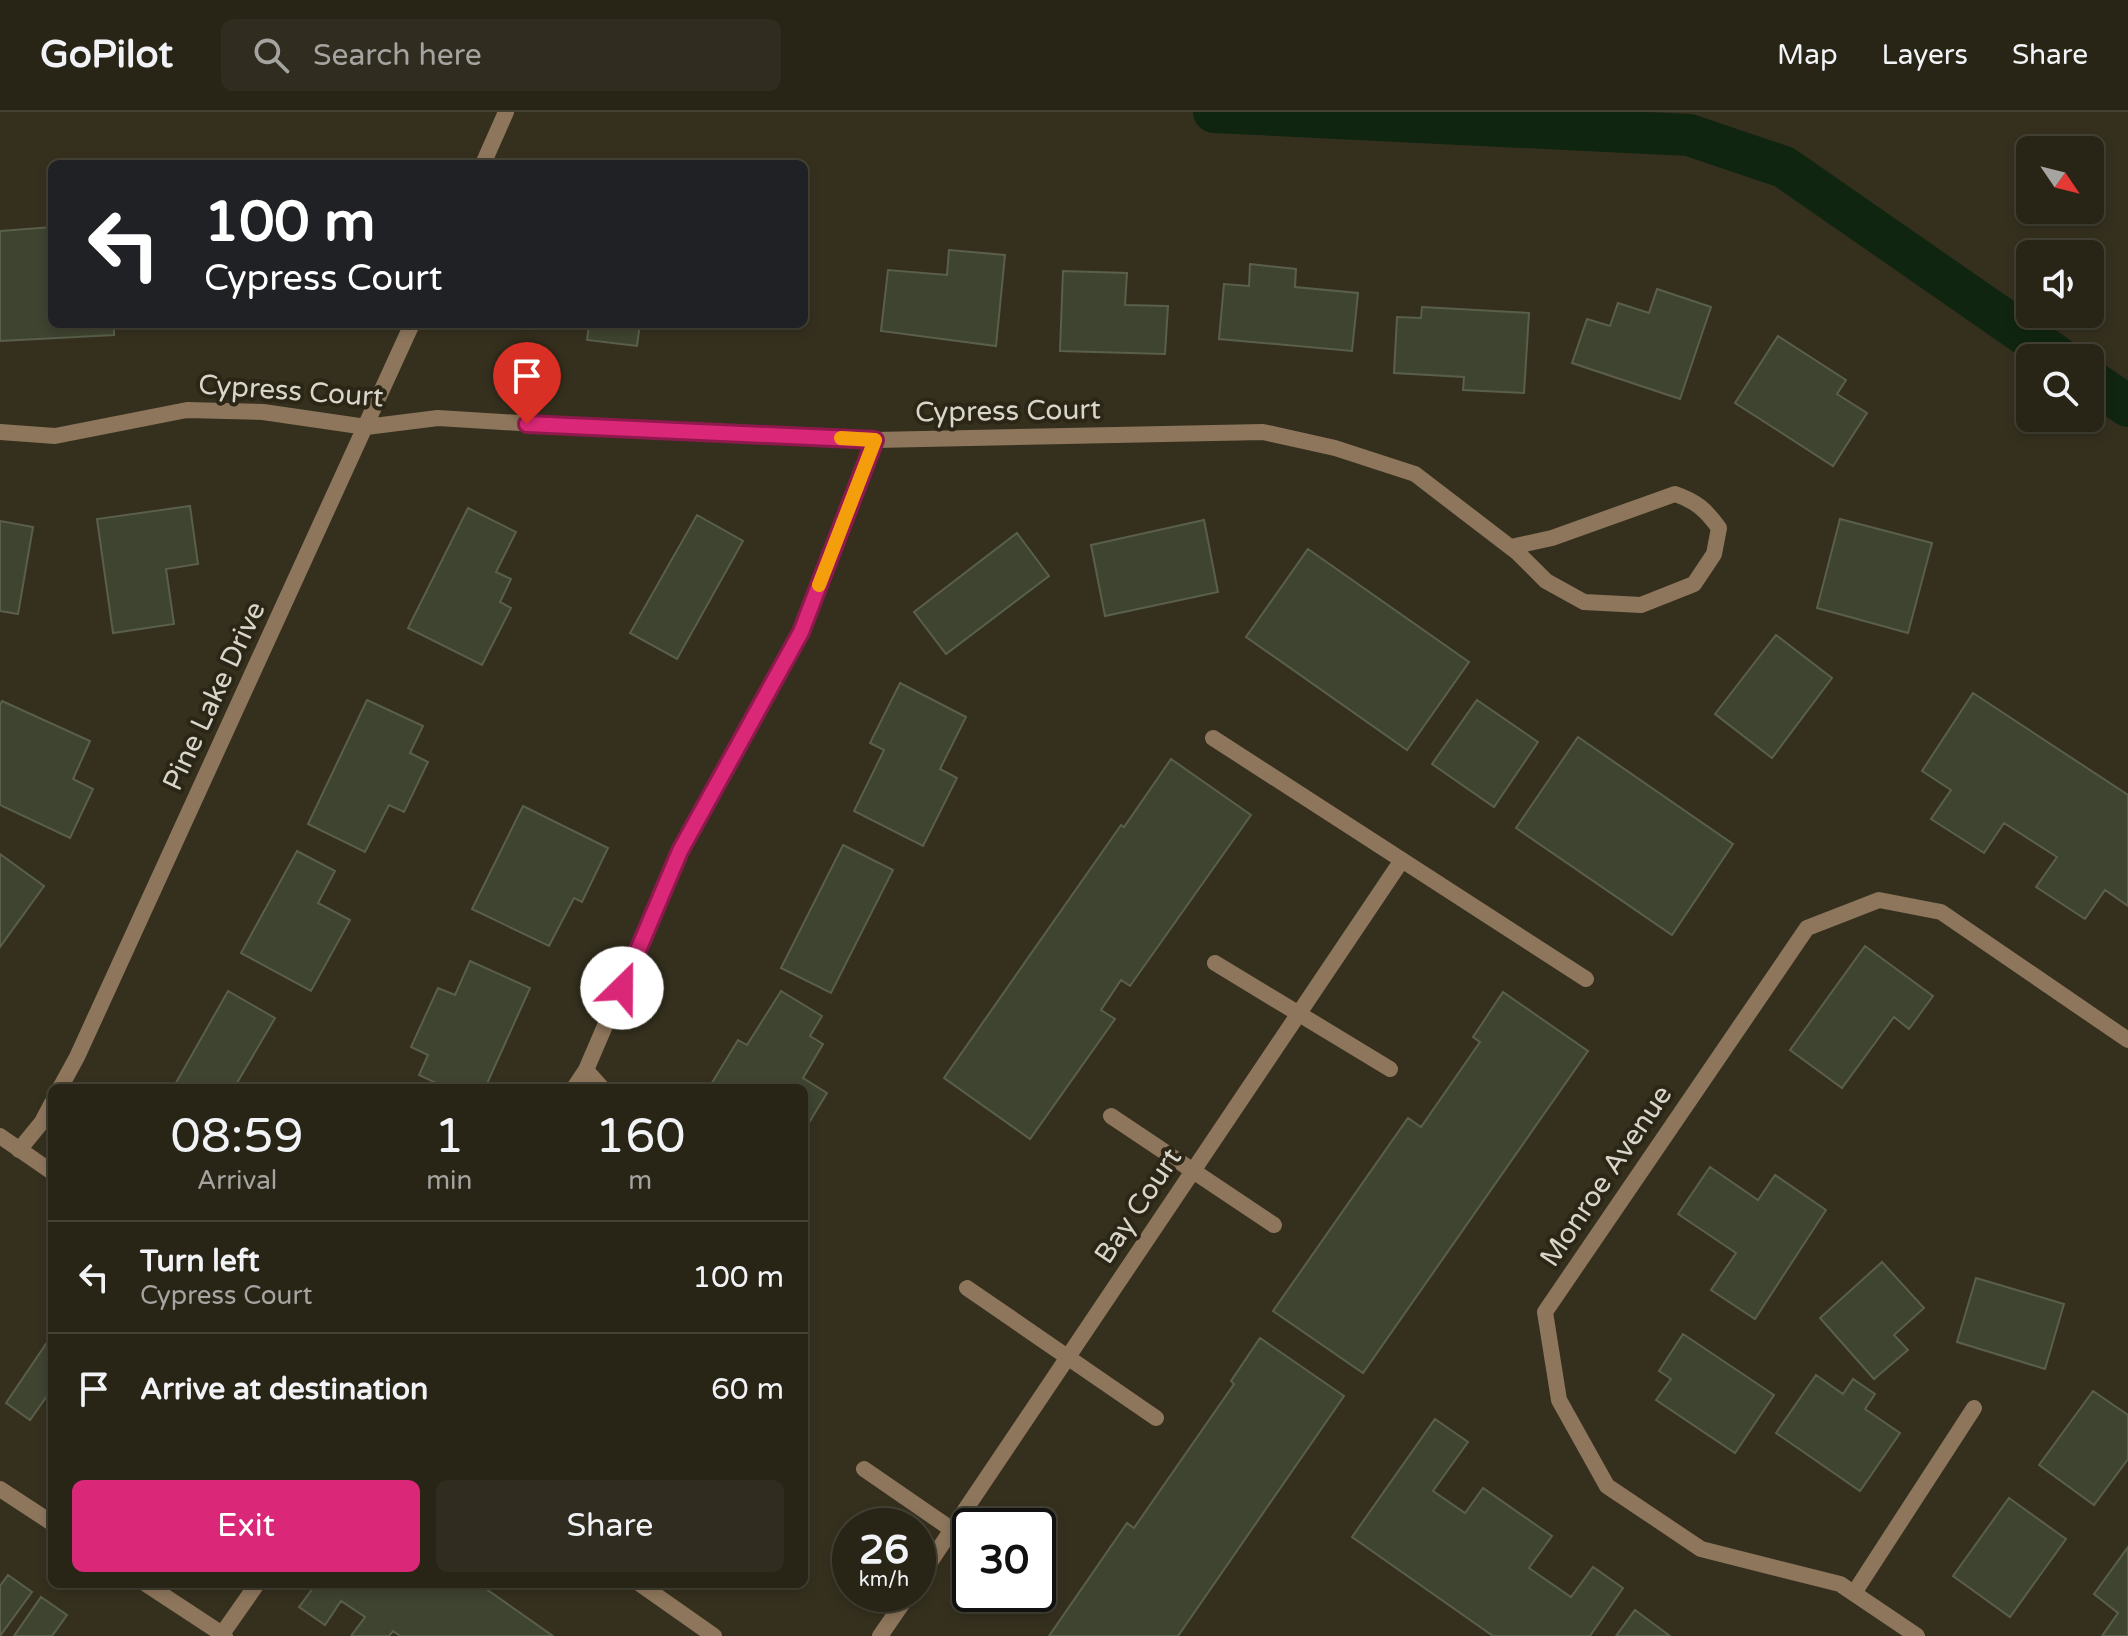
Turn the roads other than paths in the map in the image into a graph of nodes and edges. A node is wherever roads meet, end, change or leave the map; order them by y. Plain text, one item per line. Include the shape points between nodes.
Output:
1 (506, 112) edge
2 (485, 160) edge
3 (410, 328) edge
4 (366, 427) junction
5 (0, 432) edge
6 (875, 440) junction
7 (1511, 547) junction
8 (1213, 738) dead end
9 (1402, 860) junction
10 (1215, 963) dead end
11 (1586, 979) dead end
12 (1299, 1013) junction
13 (2128, 1040) edge
14 (1390, 1069) dead end
15 (586, 1070) junction
16 (62, 1084) edge
17 (577, 1084) edge
18 (598, 1084) edge
19 (48, 1111) edge
20 (1111, 1116) dead end
21 (0, 1136) edge
22 (19, 1150) junction
23 (48, 1169) edge
24 (1194, 1170) junction
25 (1274, 1225) dead end
26 (967, 1288) dead end
27 (1068, 1357) junction
28 (1974, 1408) dead end
29 (1156, 1418) dead end
30 (864, 1469) dead end
31 (0, 1489) edge
32 (967, 1508) edge
33 (48, 1520) edge
34 (952, 1530) joint
35 (936, 1554) edge
36 (152, 1588) edge
37 (254, 1588) edge
38 (646, 1588) edge
39 (1854, 1593) junction
40 (897, 1612) edge
41 (223, 1635) edge
42 (714, 1636) edge
43 (880, 1636) edge
44 (1917, 1636) edge

1 - 2 street
3 - 4 street, Pine Lake Drive
4 - 5 street, Cypress Court via 263,412 187,410 55,436
4 - 6 street, Cypress Court via 438,418
4 - 16 street, Pine Lake Drive
6 - 7 street, Cypress Court via 1263,432 1415,474
6 - 15 street via 801,632 680,851
7 - 7 street, Cypress Court via 1546,581 1584,602 1641,605 1694,584 1714,554 1719,528 1695,501 1675,494 1552,538
8 - 9 street
9 - 11 street
9 - 12 street, Bay Court
10 - 12 street
12 - 14 street
12 - 24 street, Bay Court
13 - 39 street, Monroe Avenue via 1941,912 1879,900 1807,928 1545,1312 1559,1400 1607,1486 1701,1549 1840,1584
15 - 17 street
15 - 18 street
19 - 22 street
20 - 24 street
21 - 22 street
22 - 23 street
24 - 25 street
24 - 27 street, Bay Court
26 - 27 street
27 - 29 street
27 - 32 street, Bay Court
28 - 39 street
30 - 34 street
31 - 33 street
34 - 35 street, Bay Court
36 - 41 street
37 - 41 street
38 - 42 street
39 - 44 street, Monroe Avenue
40 - 43 street

